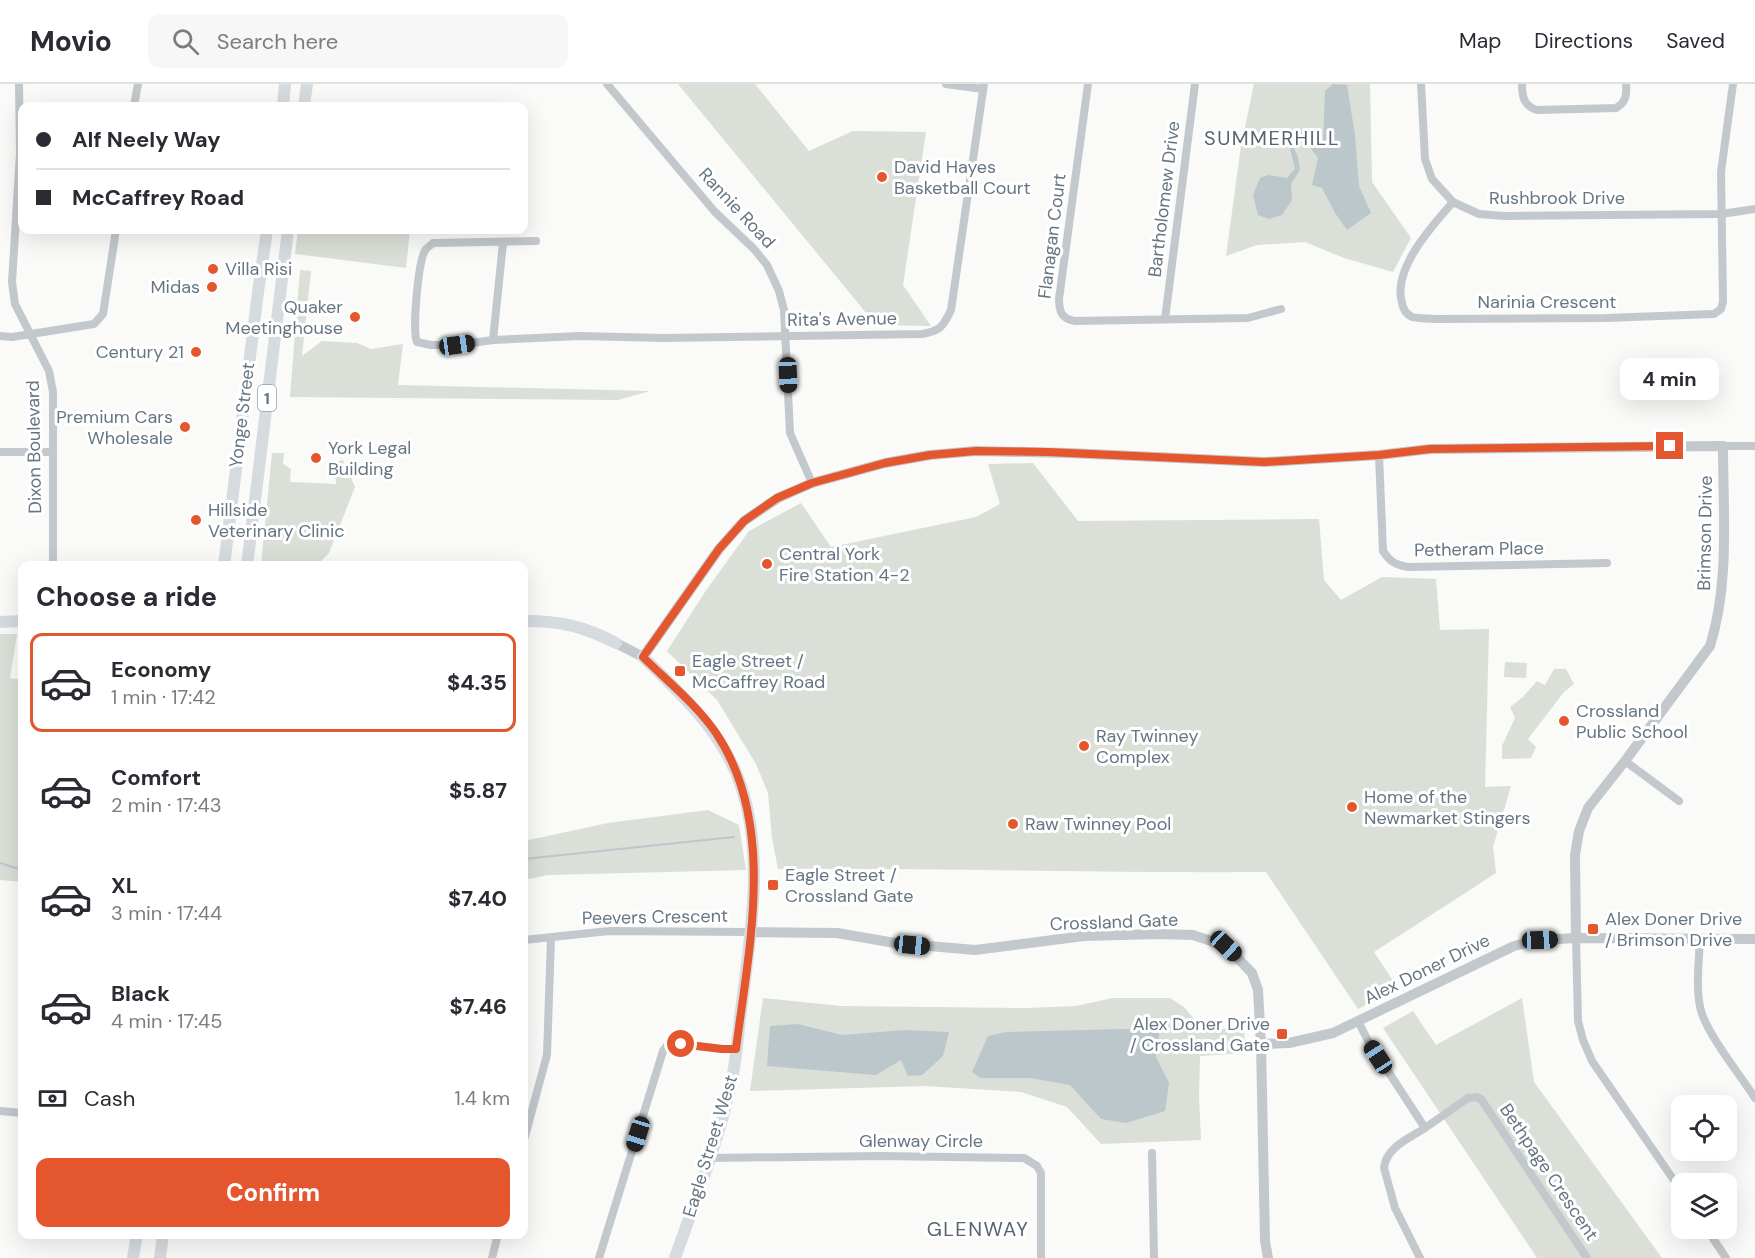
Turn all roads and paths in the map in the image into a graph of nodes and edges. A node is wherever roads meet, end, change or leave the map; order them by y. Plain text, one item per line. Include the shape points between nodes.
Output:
1 (19, 84) edge
2 (138, 84) edge
3 (285, 84) edge
4 (307, 84) edge
5 (607, 84) edge
6 (946, 84) edge
7 (1088, 84) edge
8 (1195, 84) edge
9 (1421, 84) edge
10 (1522, 84) edge
11 (1626, 84) edge
12 (1733, 84) edge
13 (984, 86) edge
14 (19, 102) edge
15 (135, 102) edge
16 (283, 102) edge
17 (305, 102) edge
18 (18, 185) edge
19 (1453, 202) junction
20 (1755, 209) edge
21 (1721, 214) junction
22 (115, 234) edge
23 (266, 234) edge
24 (288, 234) edge
25 (536, 241) dead end
26 (502, 243) junction
27 (1281, 309) dead end
28 (1165, 319) junction
29 (30, 334) junction
30 (0, 336) edge
31 (787, 337) junction
32 (494, 340) junction
33 (1723, 446) junction
34 (1755, 446) edge
35 (0, 452) edge
36 (52, 452) junction
37 (1379, 455) junction
38 (812, 483) junction
39 (53, 561) edge
40 (226, 561) edge
41 (247, 561) edge
42 (1607, 563) dead end
43 (0, 621) edge
44 (18, 621) edge
45 (528, 621) edge
46 (616, 643) joint
47 (643, 657) junction
48 (1625, 761) junction
49 (1679, 801) dead end
50 (751, 932) junction
51 (551, 938) junction
52 (1576, 938) junction
53 (1700, 939) junction
54 (1755, 939) edge
55 (528, 940) edge
56 (1358, 1021) junction
57 (1261, 1044) junction
58 (736, 1049) junction
59 (1755, 1098) edge
60 (0, 1111) edge
61 (18, 1113) edge
62 (528, 1125) edge
63 (1425, 1128) junction
64 (1152, 1153) dead end
65 (710, 1158) junction
66 (1671, 1176) edge
67 (135, 1239) edge
68 (162, 1239) edge
69 (497, 1239) edge
70 (1713, 1239) edge
71 (133, 1258) edge
72 (160, 1258) edge
73 (492, 1258) edge
74 (599, 1258) edge
75 (675, 1258) edge
76 (1041, 1258) edge
77 (1154, 1258) edge
78 (1268, 1258) edge
79 (1420, 1258) edge
80 (1587, 1258) edge
81 (1726, 1258) edge

1 - 14 street, Dixon Boulevard
2 - 15 street
3 - 16 main road
4 - 17 main road
5 - 31 street, Rannie Road via 715,212 767,265 779,291
6 - 13 street
7 - 28 street, Flanagan Court via 1059,310 1068,320 1075,321
8 - 28 street, Bartholomew Drive
9 - 19 street, Rushbrook Drive via 1425,159 1432,179
10 - 11 street via 1527,106 1537,110 1616,108 1627,96
12 - 21 street via 1722,158
13 - 31 street, Rita's Avenue via 951,310 945,324 935,332 922,334
18 - 29 street, Dixon Boulevard via 12,282 15,304
19 - 21 street, Rushbrook Drive via 1479,214 1504,216
19 - 21 street, Narinia Crescent via 1405,269 1400,298 1410,316 1606,318 1714,314 1723,302
20 - 21 street, Rushbrook Drive
22 - 29 street via 103,314 94,324
23 - 40 main road, Yonge Street / 1
24 - 41 main road, Yonge Street / 1
25 - 26 street
26 - 32 street
26 - 32 street, Rita's Avenue via 433,243 426,249 421,260 414,330 417,342 431,345
27 - 28 street, Flanagan Court via 1248,318
29 - 30 street
29 - 36 street, Dixon Boulevard via 49,371 53,392
31 - 32 street, Rita's Avenue via 580,336
31 - 38 street, Rannie Road via 790,433
33 - 34 street
33 - 37 street via 1430,449
33 - 48 street, Brimson Drive via 1723,583 1710,646
35 - 36 street
36 - 39 street, Dixon Boulevard
37 - 38 street via 1264,462 976,451 885,463
37 - 42 street, Petheram Place via 1383,551 1396,565
38 - 47 street via 777,498 744,521 719,549
43 - 44 main road
45 - 46 main road, Eagle Street West via 555,621
46 - 47 street, Eagle Street West
47 - 50 main road, Eagle Street West via 716,733 741,786 754,846
48 - 49 street
48 - 52 street, Brimson Drive via 1588,808 1579,831 1575,855
50 - 51 street, Peevers Crescent via 609,931
50 - 57 street, Crossland Gate via 837,933 975,950 1084,936 1193,935 1226,946 1252,973 1258,990
50 - 58 main road, Eagle Street West
51 - 55 street, Peevers Crescent
51 - 62 street via 547,1055
52 - 53 street, Alex Doner Drive
52 - 56 street, Alex Doner Drive via 1514,946
52 - 66 street via 1578,1021 1583,1040 1592,1061
53 - 54 street, Alex Doner Drive
53 - 59 street via 1701,1013
56 - 57 street, Alex Doner Drive via 1322,1036
56 - 63 street
57 - 78 street, Crossland Gate
58 - 65 main road, Eagle Street West via 731,1084
58 - 74 street via 669,1043 663,1051
60 - 61 street
63 - 79 street via 1390,1152 1384,1161 1395,1208
63 - 80 street, Bethpage Crescent via 1471,1096 1481,1099
64 - 77 street
65 - 75 main road, Eagle Street West
65 - 76 street, Glenway Circle via 1024,1158 1041,1173
67 - 71 main road
68 - 72 main road
69 - 73 street
70 - 81 street

